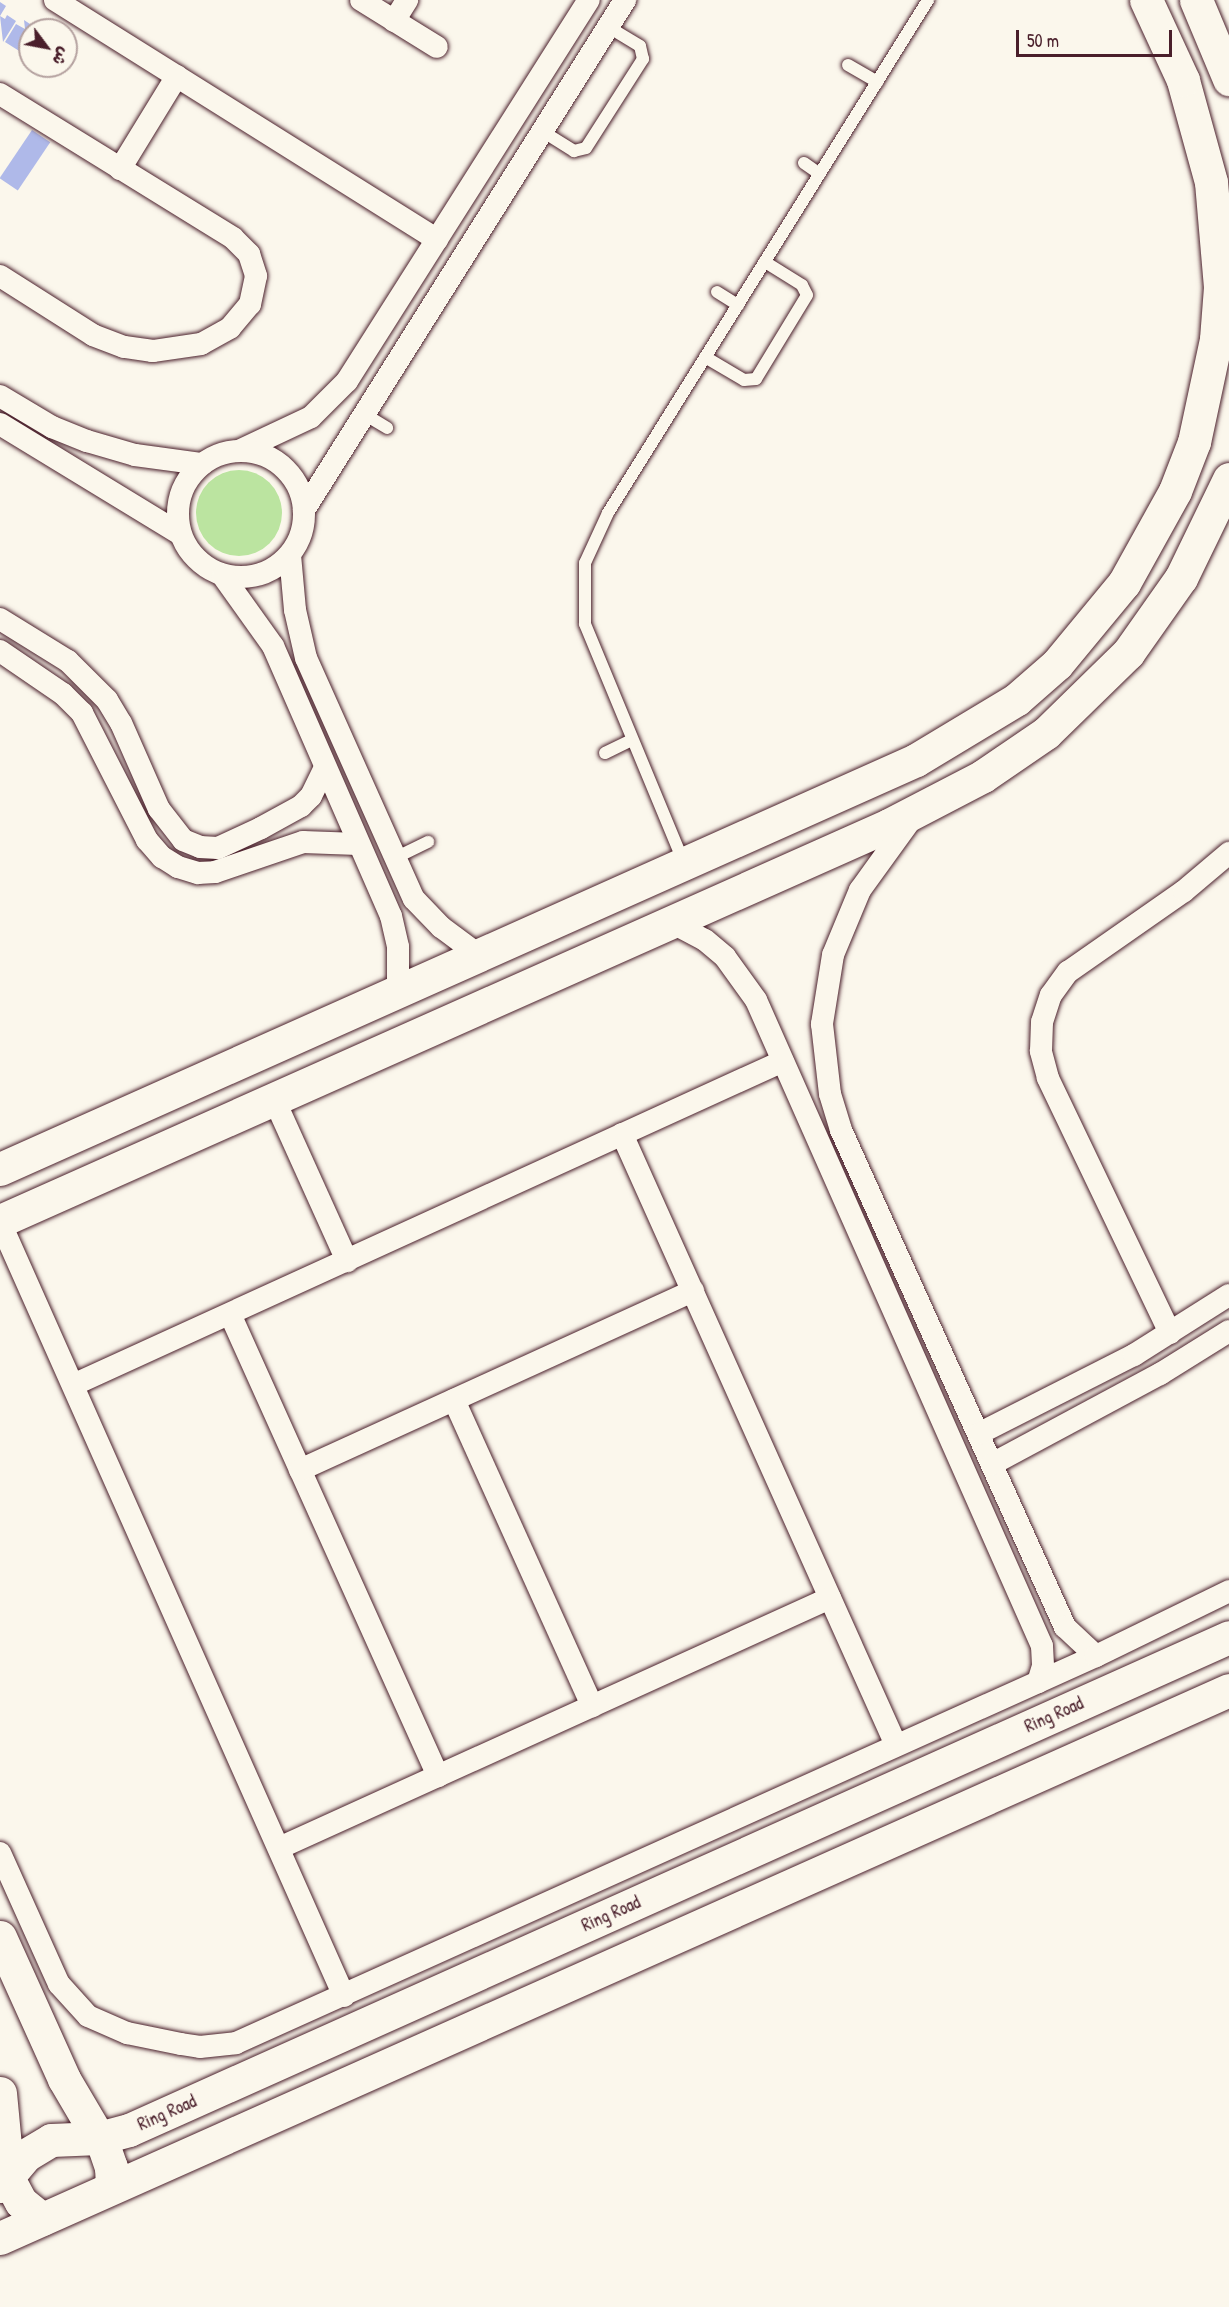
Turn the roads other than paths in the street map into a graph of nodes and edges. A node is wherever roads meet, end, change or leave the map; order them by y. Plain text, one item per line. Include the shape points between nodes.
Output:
1 (55, 0) edge
2 (361, 0) edge
3 (407, 0) edge
4 (589, 0) edge
5 (625, 0) edge
6 (928, 0) edge
7 (1146, 0) edge
8 (1200, 6) edge
9 (394, 21) junction
10 (608, 27) junction
11 (1162, 33) junction
12 (437, 47) dead end
13 (848, 65) dead end
14 (177, 76) junction
15 (1229, 79) edge
16 (877, 82) junction
17 (0, 94) edge
18 (542, 131) junction
19 (804, 164) dead end
20 (120, 169) junction
21 (820, 174) junction
22 (437, 240) junction
23 (765, 262) junction
24 (0, 276) edge
25 (717, 292) dead end
26 (398, 301) junction
27 (738, 304) junction
28 (424, 318) junction
29 (705, 357) junction
30 (0, 396) edge
31 (364, 414) junction
32 (0, 424) edge
33 (387, 428) dead end
34 (241, 450) junction
35 (202, 464) junction
36 (1229, 479) edge
37 (304, 510) junction
38 (180, 534) junction
39 (290, 555) junction
40 (223, 576) junction
41 (0, 619) edge
42 (0, 651) edge
43 (1017, 699) junction
44 (1046, 733) junction
45 (632, 740) junction
46 (605, 753) dead end
47 (325, 766) junction
48 (917, 812) junction
49 (428, 842) dead end
50 (358, 844) junction
51 (1229, 853) edge
52 (395, 858) junction
53 (685, 865) junction
54 (671, 922) junction
55 (480, 956) junction
56 (398, 993) junction
57 (339, 1019) junction
58 (783, 1061) junction
59 (356, 1062) junction
60 (274, 1099) junction
61 (622, 1134) junction
62 (0, 1169) edge
63 (0, 1221) edge
64 (347, 1261) junction
65 (693, 1292) junction
66 (1229, 1295) edge
67 (230, 1314) junction
68 (1229, 1331) edge
69 (1170, 1333) junction
70 (73, 1385) junction
71 (454, 1400) junction
72 (980, 1433) junction
73 (992, 1464) junction
74 (300, 1470) junction
75 (1229, 1591) edge
76 (830, 1598) junction
77 (1069, 1634) junction
78 (1229, 1637) edge
79 (1042, 1646) junction
80 (1096, 1656) junction
81 (1038, 1682) junction
82 (1229, 1690) edge
83 (592, 1706) junction
84 (896, 1745) junction
85 (438, 1776) junction
86 (279, 1848) junction
87 (0, 1853) edge
88 (0, 1937) edge
89 (344, 1996) junction
90 (0, 2093) edge
91 (99, 2138) junction
92 (4, 2182) edge
93 (112, 2187) junction
94 (42, 2219) junction
95 (0, 2238) edge

1 - 14 street
2 - 9 street
3 - 9 street
4 - 22 street
5 - 10 street
6 - 16 lane
7 - 11 street
8 - 11 street
8 - 15 street
9 - 12 street
10 - 18 street
10 - 18 lane via 640,46 643,60 586,148 574,151
11 - 43 street via 1183,81 1211,182 1220,286 1207,391 1175,491 1136,565 1092,625
13 - 16 lane
14 - 20 street
14 - 22 street
16 - 21 lane
17 - 20 street
18 - 28 street
19 - 21 lane
20 - 24 street via 233,238 249,254 256,276 255,291 242,317 230,328 185,348 153,351 124,347 93,335
21 - 23 lane
22 - 26 street
23 - 27 lane
23 - 29 lane via 802,285 807,295 756,379 744,380
25 - 27 lane
26 - 28 street
26 - 34 street via 347,381 325,406 296,426
27 - 29 lane
28 - 31 street
29 - 45 lane via 608,513 585,563 585,624
30 - 35 street via 52,428 87,441 135,455
31 - 33 lane
31 - 37 street
32 - 38 street
34 - 35 street via 213,456
34 - 37 street via 256,452 284,467 301,494
35 - 38 street via 180,496
36 - 44 street via 1204,538 1156,617 1110,673
37 - 39 street via 303,526
38 - 40 street via 197,560
39 - 40 street via 259,574
39 - 52 street via 295,610 306,658
40 - 47 street via 273,646
41 - 47 street via 68,661 107,700 159,809 183,840 200,847 218,848 261,828 301,806 311,796
42 - 50 street via 48,683 81,713 147,840 178,867 198,873 215,872 303,843
43 - 44 street
43 - 53 street via 916,760
44 - 48 street via 984,776
45 - 46 lane
45 - 53 lane
47 - 50 street
48 - 54 street
48 - 72 street via 879,860 844,921 825,989 824,1059 841,1130
49 - 52 lane
50 - 56 street via 396,931
51 - 69 street via 1184,891 1068,972 1051,995 1042,1022 1041,1051 1048,1078
52 - 55 street via 414,899 441,927
53 - 55 street
54 - 58 street via 705,940 742,977
54 - 59 street
55 - 56 street
56 - 57 street
57 - 59 street
57 - 62 street
58 - 61 street
58 - 79 street
59 - 60 street
60 - 63 street
60 - 64 street
61 - 64 street
61 - 65 street
63 - 70 street
64 - 67 street
65 - 71 street
65 - 76 street
66 - 69 street
67 - 70 street
67 - 74 street
68 - 73 street via 1160,1374
69 - 72 street via 1100,1374
70 - 86 street
71 - 74 street
71 - 83 street
72 - 73 street
73 - 77 street
74 - 85 street
75 - 80 street
76 - 83 street
76 - 84 street
77 - 79 street
77 - 80 street
78 - 91 street, Ring Road via 129,2130
79 - 81 street via 1043,1666
80 - 81 street
81 - 84 street
82 - 93 street
83 - 85 street
84 - 89 street
85 - 86 street
86 - 89 street
87 - 89 street via 59,1984 88,2016 108,2026 164,2041 218,2046 236,2043
88 - 91 street via 64,2079
90 - 92 street
91 - 92 street, Ring Road via 51,2140 26,2155
91 - 93 street via 111,2167
92 - 94 street
93 - 94 street
94 - 95 street

